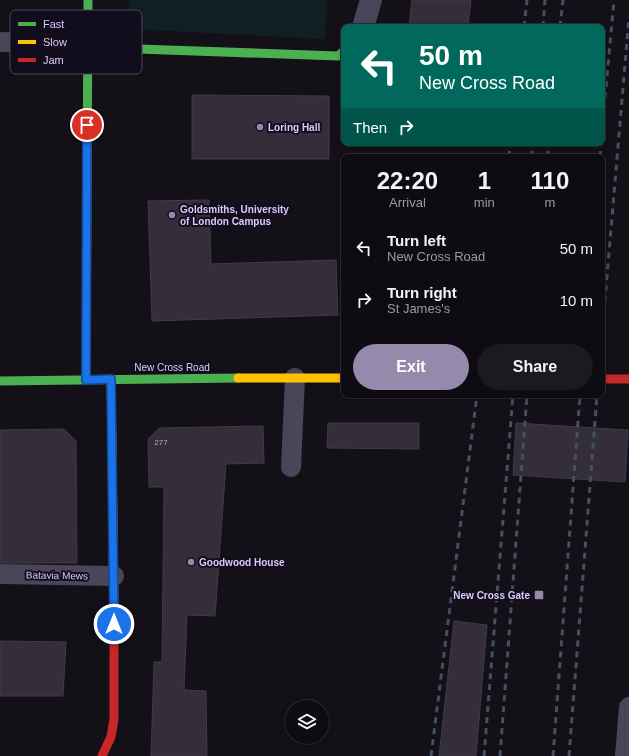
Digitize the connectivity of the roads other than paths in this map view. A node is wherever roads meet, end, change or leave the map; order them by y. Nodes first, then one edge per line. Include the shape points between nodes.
1 (371, 0) edge
2 (364, 24) edge
3 (0, 42) edge
4 (10, 42) edge
5 (142, 49) edge
6 (341, 54) edge
7 (88, 74) edge
8 (295, 378) junction
9 (341, 378) edge
10 (111, 379) junction
11 (605, 379) edge
12 (629, 379) edge
13 (86, 380) junction
14 (0, 381) edge
15 (291, 467) dead end
16 (0, 574) edge
17 (114, 576) junction
18 (628, 716) edge
19 (102, 756) edge
20 (625, 756) edge

1 - 2 street
3 - 4 lane
5 - 6 main road via 338,56
7 - 13 main road
8 - 9 main road, New Cross Road
8 - 10 main road, New Cross Road
8 - 15 lane
10 - 13 main road, New Cross Road
10 - 17 main road
11 - 12 main road
13 - 14 main road, New Cross Road
16 - 17 lane, Batavia Mews
17 - 19 main road via 114,718 111,737
18 - 20 lane

